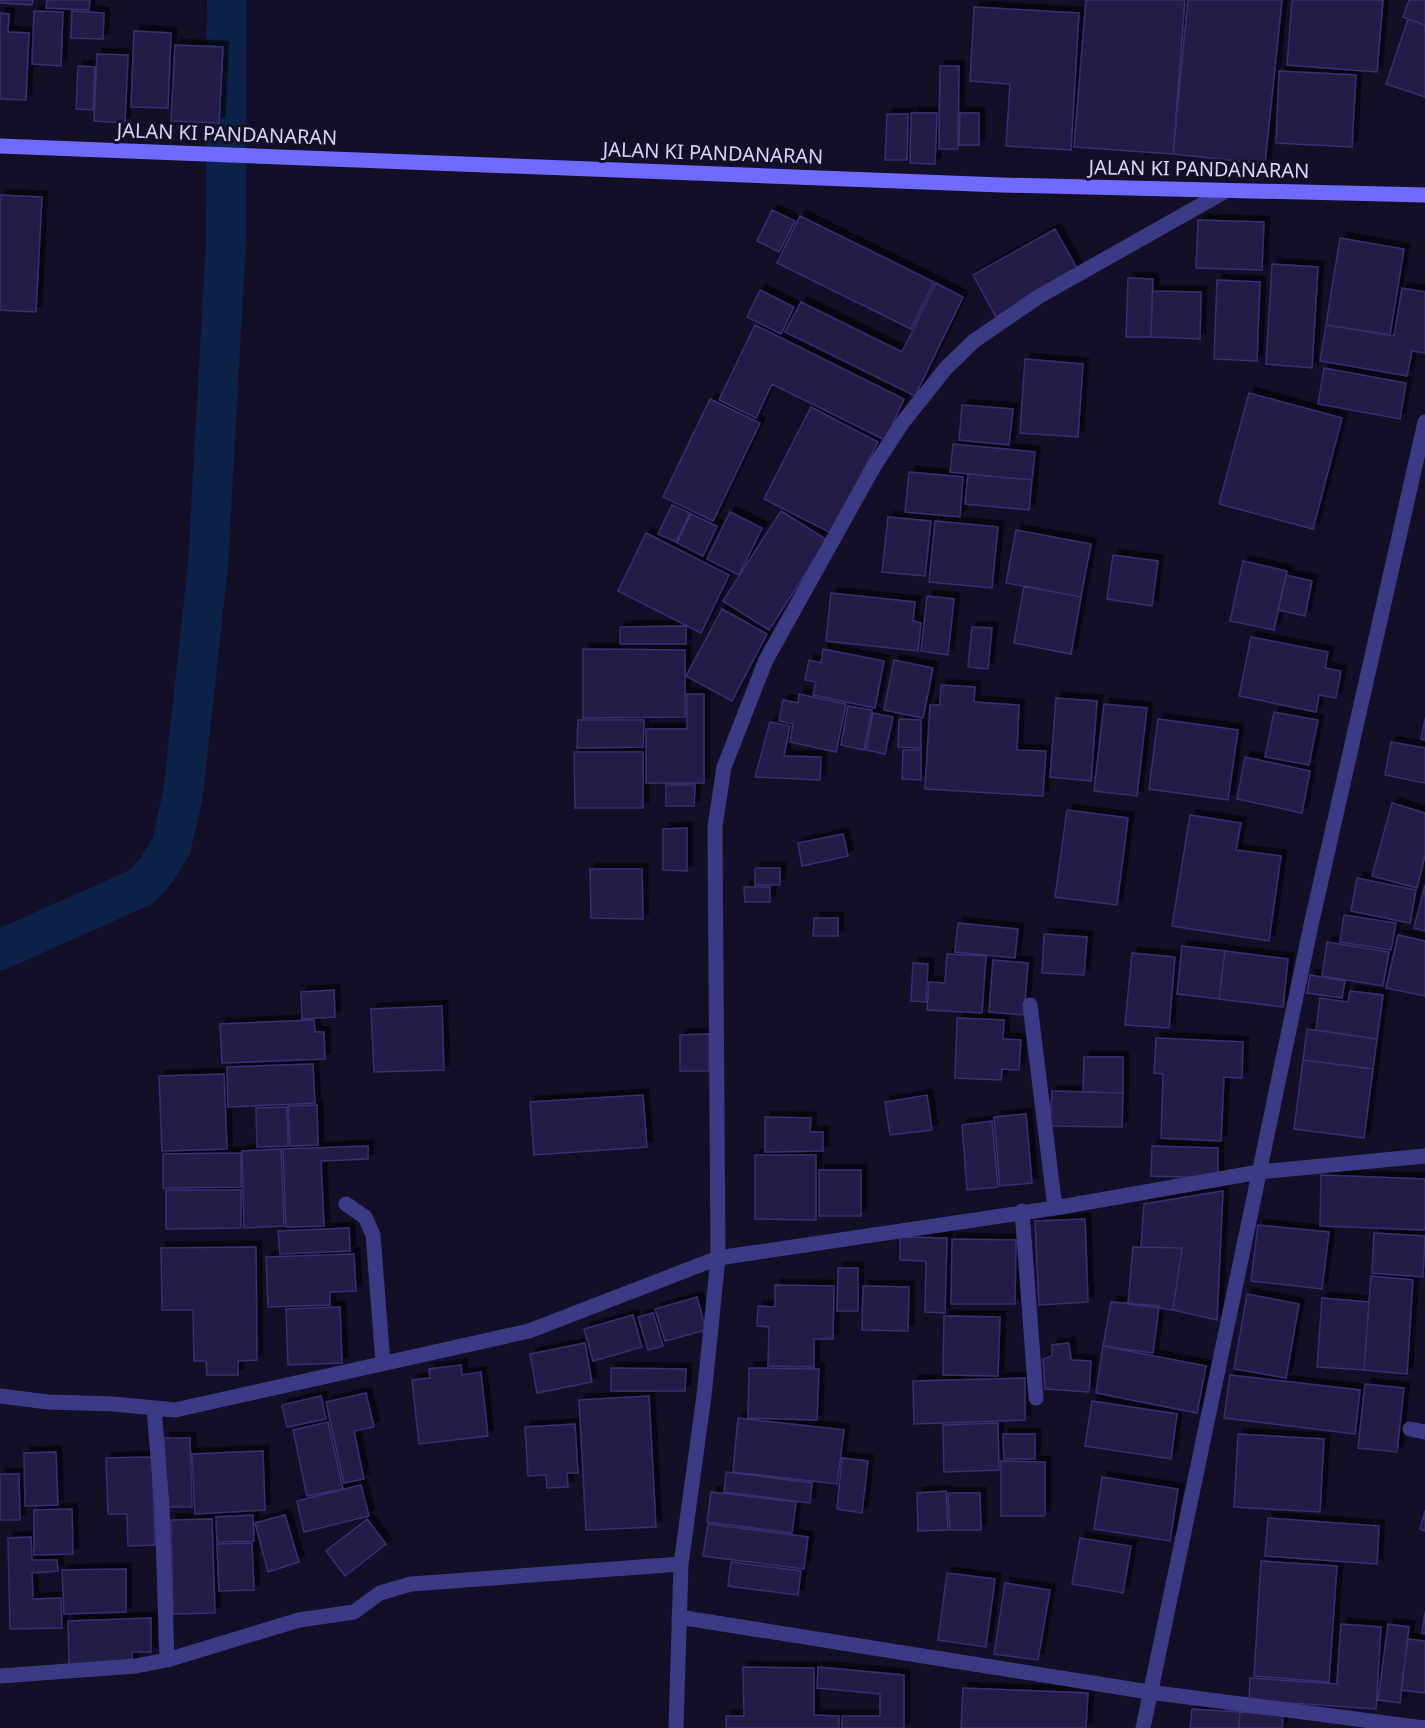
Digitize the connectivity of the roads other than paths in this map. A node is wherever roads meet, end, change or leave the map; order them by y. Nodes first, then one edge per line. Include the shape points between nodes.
1 (0, 146) edge
2 (1224, 192) junction
3 (1425, 195) edge
4 (1425, 422) edge
5 (1030, 1005) dead end
6 (1425, 1156) edge
7 (1258, 1172) junction
8 (346, 1204) dead end
9 (1055, 1208) junction
10 (1022, 1211) junction
11 (718, 1258) junction
12 (383, 1363) junction
13 (0, 1396) edge
14 (1036, 1398) dead end
15 (154, 1408) junction
16 (681, 1564) junction
17 (679, 1617) junction
18 (168, 1660) junction
19 (0, 1676) edge
20 (1149, 1692) junction
21 (676, 1728) edge
22 (1143, 1728) edge
23 (1425, 1728) edge

1 - 2 main road, JALAN KI PANDANARAN
2 - 3 main road, JALAN KI PANDANARAN
2 - 11 street via 1038,297 958,355 903,422 873,468 766,660 724,766 716,811
4 - 7 street
5 - 9 street
6 - 7 street
7 - 9 street
7 - 20 street
8 - 12 street via 365,1217 373,1235
9 - 10 street
10 - 11 street
10 - 14 street
11 - 12 street via 529,1331
11 - 16 street via 703,1408
12 - 15 street via 175,1410
13 - 15 street
15 - 18 street
16 - 17 street
16 - 18 street via 411,1584 380,1593 354,1612 299,1620
17 - 20 street
17 - 21 street
18 - 19 street
20 - 22 street
20 - 23 street

